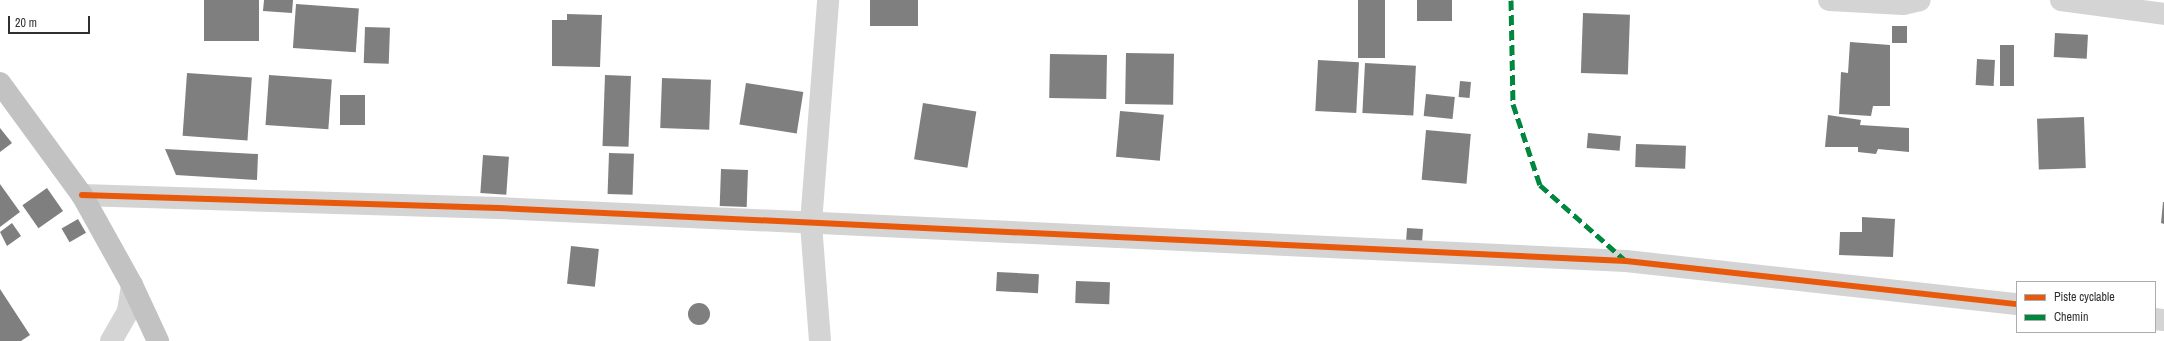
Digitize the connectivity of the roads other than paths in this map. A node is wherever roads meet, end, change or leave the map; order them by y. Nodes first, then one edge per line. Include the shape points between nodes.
1 (828, 0) edge
2 (1829, 0) edge
3 (1920, 0) edge
4 (2061, 0) edge
5 (2164, 14) edge
6 (0, 83) edge
7 (82, 195) junction
8 (811, 223) junction
9 (132, 285) junction
10 (2016, 304) edge
11 (111, 341) edge
12 (158, 341) edge
13 (820, 341) edge

1 - 8 street
2 - 3 street via 1903,4
4 - 5 street
6 - 7 highway
7 - 8 street via 499,208
7 - 9 highway
8 - 10 street via 1626,261
8 - 13 street
9 - 11 street via 128,311
9 - 12 highway

